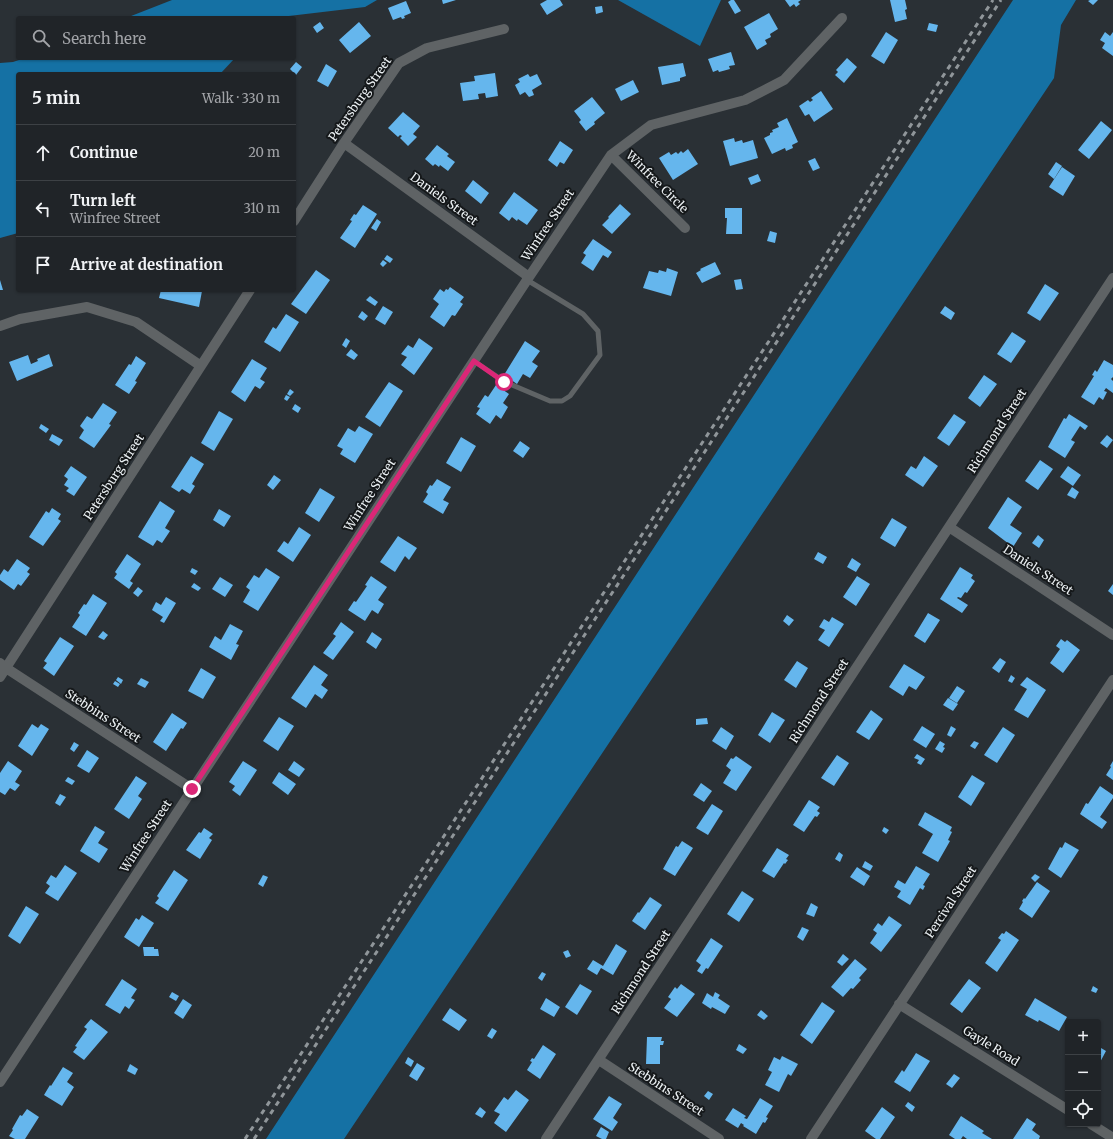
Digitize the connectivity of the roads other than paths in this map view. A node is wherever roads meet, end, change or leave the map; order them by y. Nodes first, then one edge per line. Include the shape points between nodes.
1 (842, 18) dead end
2 (504, 29) dead end
3 (344, 143) junction
4 (611, 155) junction
5 (296, 218) edge
6 (685, 228) dead end
7 (528, 278) junction
8 (1113, 278) edge
9 (249, 292) edge
10 (0, 326) edge
11 (474, 361) junction
12 (201, 366) junction
13 (949, 527) junction
14 (1113, 635) edge
15 (2, 670) edge
16 (1113, 680) edge
17 (192, 789) junction
18 (899, 1004) junction
19 (598, 1060) junction
20 (0, 1082) edge
21 (1065, 1108) edge
22 (1096, 1127) edge
23 (1113, 1138) edge
24 (546, 1139) edge
25 (719, 1139) edge
26 (811, 1139) edge

1 - 4 street, Winfree Street via 784,80 745,100 651,125
2 - 3 street, Petersburg Street via 427,48 399,63
3 - 5 street, Petersburg Street
3 - 7 street, Daniels Street
4 - 6 street, Winfree Circle
4 - 7 street, Winfree Street
7 - 11 street, Winfree Street
7 - 11 lane via 583,314 598,331 600,355 570,396 562,401 550,401 504,382
8 - 13 street, Richmond Street
9 - 12 street, Petersburg Street
10 - 12 street via 20,319 87,308 136,322
11 - 17 street, Winfree Street
12 - 15 street, Petersburg Street
13 - 14 street, Daniels Street
13 - 19 street, Richmond Street
15 - 17 street, Stebbins Street
16 - 18 street, Percival Street
17 - 20 street, Winfree Street
18 - 21 street, Gayle Road
18 - 26 street, Percival Street
19 - 24 street, Richmond Street
19 - 25 street, Stebbins Street
22 - 23 street

